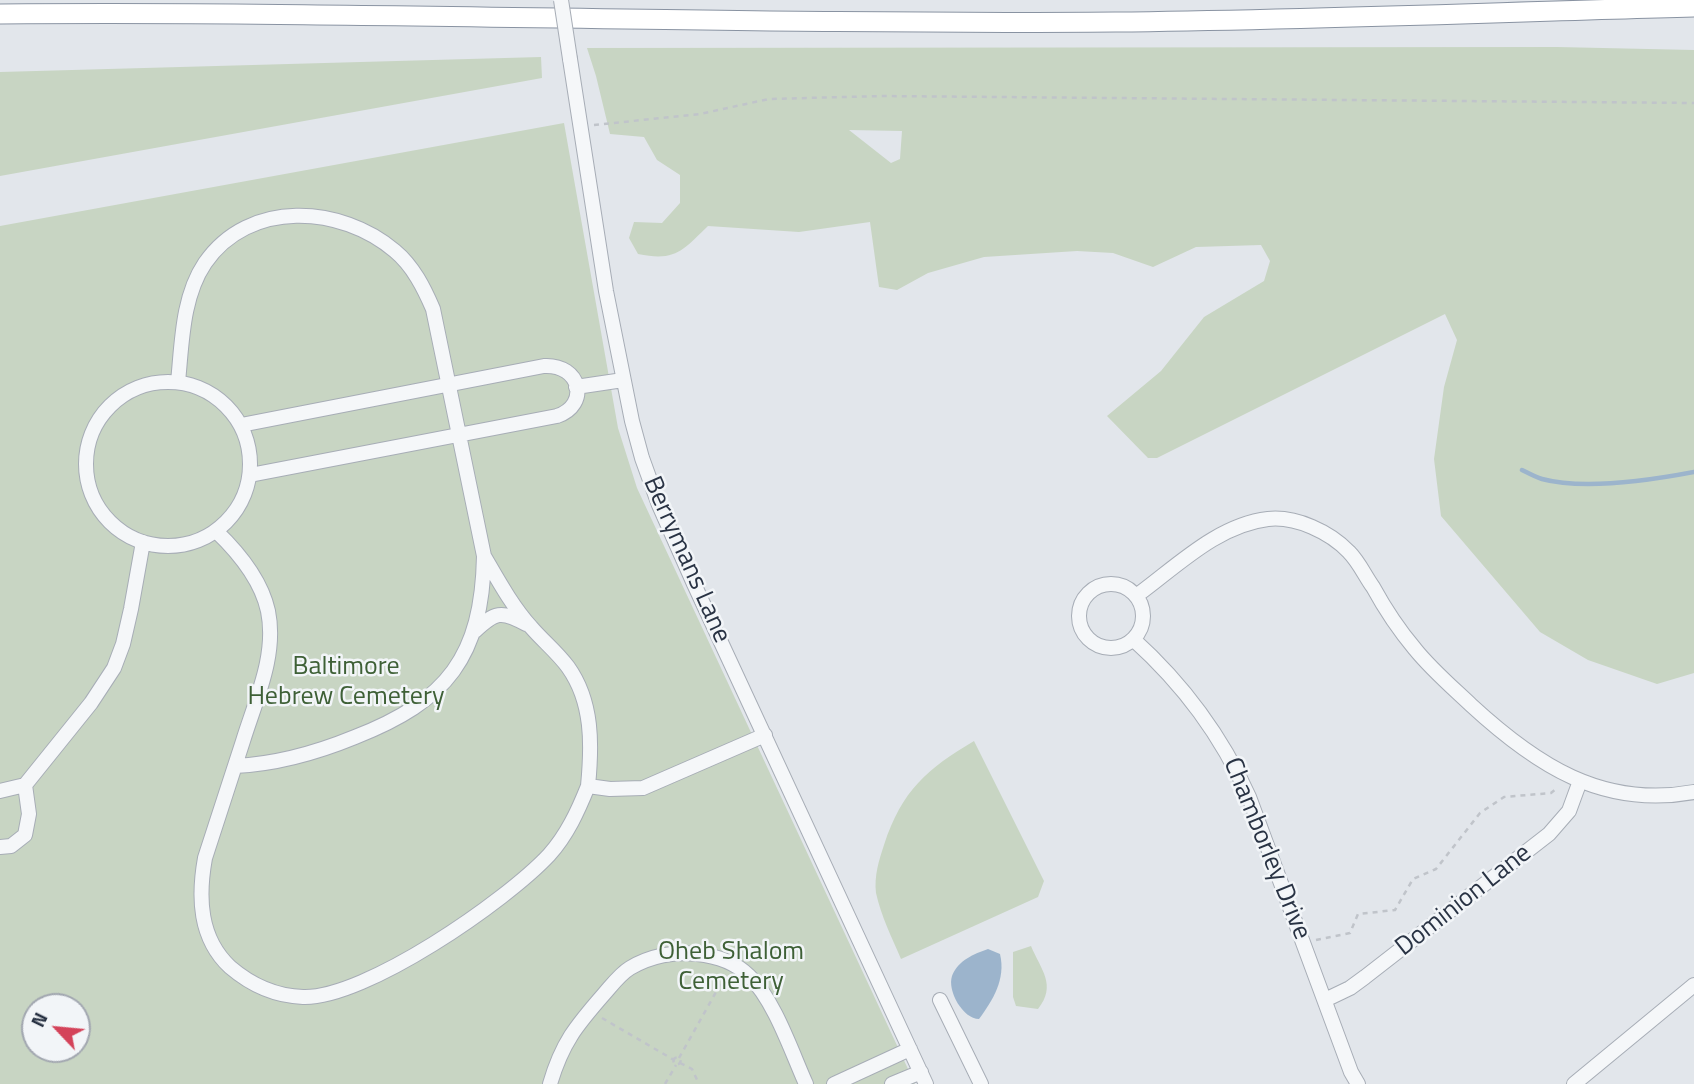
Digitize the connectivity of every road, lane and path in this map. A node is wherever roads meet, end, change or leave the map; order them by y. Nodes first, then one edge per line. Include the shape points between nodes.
1 (561, 0) edge
2 (1694, 6) edge
3 (0, 14) edge
4 (1694, 103) edge
5 (580, 130) junction
6 (622, 380) junction
7 (178, 382) junction
8 (450, 385) junction
9 (576, 387) junction
10 (241, 425) junction
11 (459, 436) junction
12 (250, 475) junction
13 (216, 531) junction
14 (143, 542) junction
15 (484, 556) junction
16 (1136, 596) junction
17 (530, 626) junction
18 (474, 632) junction
19 (1133, 639) junction
20 (765, 735) junction
21 (235, 766) junction
22 (1580, 781) junction
23 (25, 785) junction
24 (588, 786) junction
25 (1556, 789) dead end
26 (0, 791) edge
27 (1694, 792) edge
28 (0, 847) edge
29 (1316, 940) dead end
30 (732, 964) junction
31 (1694, 985) edge
32 (940, 1000) dead end
33 (1325, 1000) junction
34 (590, 1009) junction
35 (910, 1049) junction
36 (676, 1059) junction
37 (678, 1064) junction
38 (923, 1078) edge
39 (551, 1084) edge
40 (665, 1084) edge
41 (699, 1084) edge
42 (806, 1084) edge
43 (834, 1084) edge
44 (892, 1084) edge
45 (981, 1084) edge
46 (1358, 1084) edge
47 (1574, 1084) edge

1 - 5 street, Berrymans Lane, bridge
2 - 3 highway via 1112,22
4 - 5 path via 882,96 769,99 700,114
5 - 6 street, Berrymans Lane
6 - 9 street
6 - 20 street, Berrymans Lane via 659,505
7 - 8 street via 187,310 205,263 219,246 258,222 300,215 342,221 397,252 425,289 433,309
7 - 10 street via 220,400
7 - 14 street via 158,382 125,394 97,422 90,439 86,472 96,503 116,528
8 - 9 street via 552,366 568,371
8 - 10 street
8 - 11 street
9 - 11 street via 573,407 566,414
10 - 12 street
11 - 12 street
11 - 15 street
12 - 13 street via 238,507
13 - 14 street via 177,546
13 - 21 street via 250,570 268,608 269,654
14 - 23 street via 129,621 114,668
15 - 17 street
15 - 18 street via 484,588
16 - 19 street via 1143,620
16 - 19 street via 1118,584 1097,587 1083,599 1078,617 1084,635 1101,647 1121,646
16 - 22 street via 1235,528 1270,519 1305,524 1350,552 1415,650 1463,698 1523,750
17 - 18 street via 499,614
17 - 24 street via 564,662 581,692 591,735
18 - 21 street via 440,688 386,725 302,755
19 - 33 street, Chamborley Drive via 1186,692 1235,766
20 - 24 street via 643,788
20 - 35 street, Berrymans Lane
21 - 24 street via 203,870 200,901 204,922 223,960 242,977 262,989 305,997 347,988 388,969 427,949 491,904 549,855 578,811
22 - 27 street via 1631,794
22 - 33 street, Dominion Lane via 1569,811 1549,834 1365,977
23 - 26 street
23 - 28 street via 29,814 25,835 11,846
25 - 29 path via 1504,797 1480,813 1436,869 1413,878 1395,910 1358,914 1350,933
30 - 34 street via 682,952 647,960 620,976
30 - 36 path
30 - 42 street via 761,989
31 - 47 street
32 - 45 street
33 - 46 street, Chamborley Drive
34 - 36 path
34 - 39 street via 563,1047
35 - 38 street, Berrymans Lane
35 - 43 street
36 - 37 path
37 - 40 path
37 - 41 path via 692,1069
38 - 44 street

